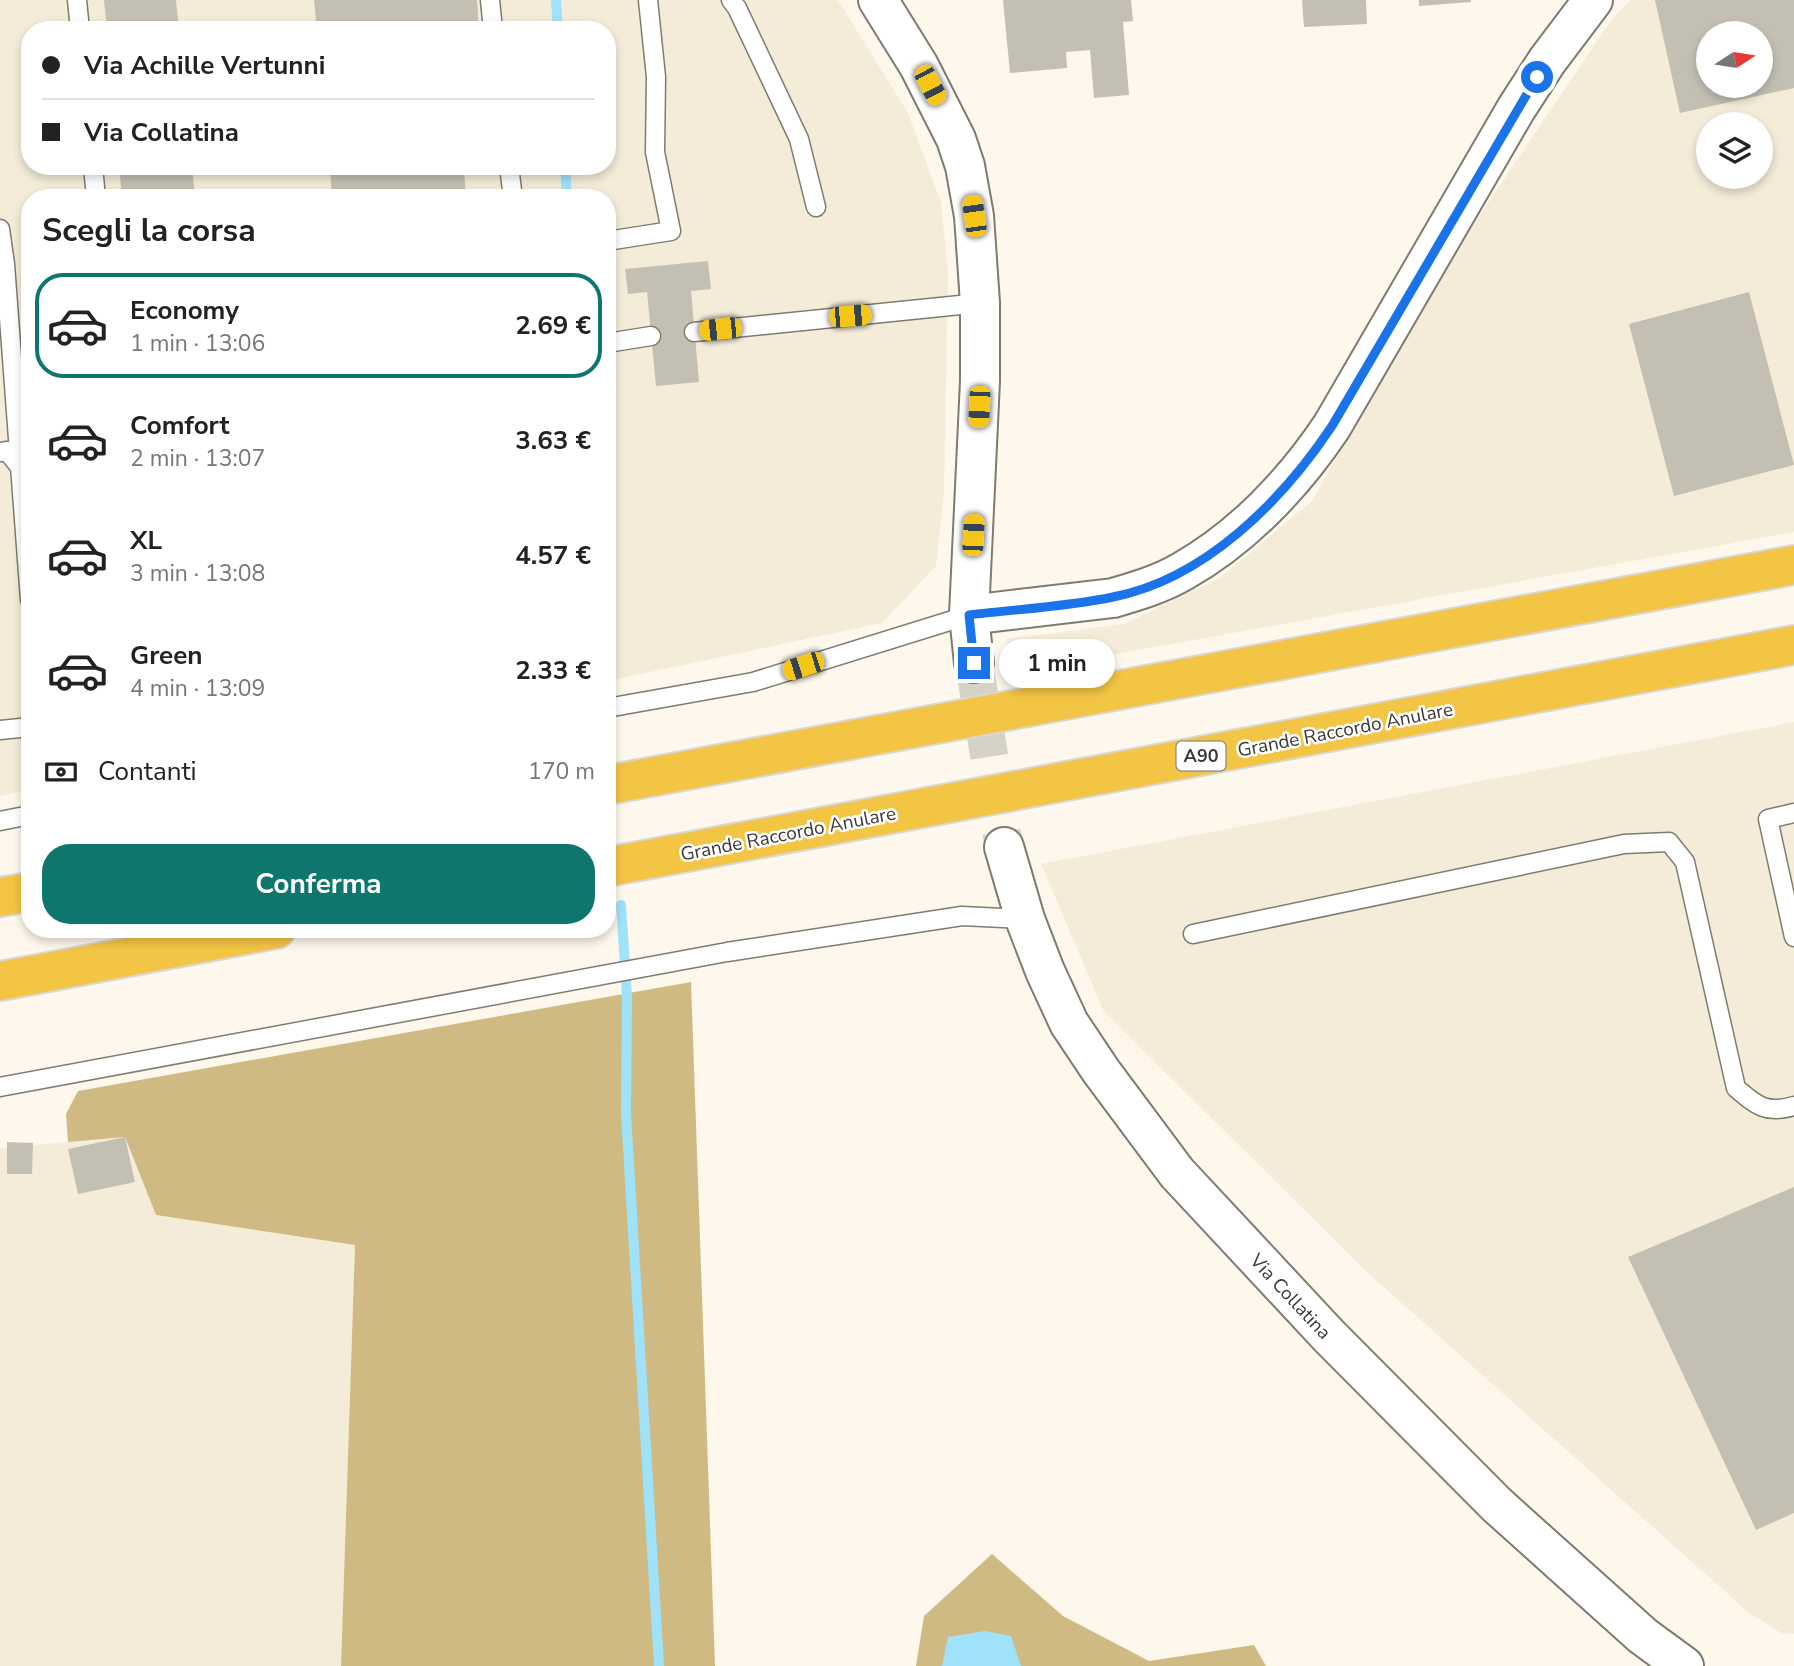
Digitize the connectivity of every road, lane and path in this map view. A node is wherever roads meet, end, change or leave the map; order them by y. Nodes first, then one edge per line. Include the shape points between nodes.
1 (77, 0) edge
2 (490, 0) edge
3 (648, 0) edge
4 (731, 0) edge
5 (878, 0) edge
6 (1593, 0) edge
7 (79, 21) edge
8 (492, 21) edge
9 (816, 207) dead end
10 (0, 229) edge
11 (616, 240) edge
12 (979, 303) junction
13 (694, 332) dead end
14 (651, 336) dead end
15 (616, 342) edge
16 (0, 452) edge
17 (19, 466) junction
18 (21, 490) edge
19 (1794, 565) edge
20 (969, 615) junction
21 (1794, 645) edge
22 (974, 663) tunnel mouth
23 (616, 707) edge
24 (21, 728) edge
25 (0, 730) edge
26 (616, 783) edge
27 (1794, 813) edge
28 (21, 817) edge
29 (0, 821) edge
30 (1004, 847) tunnel mouth
31 (616, 865) edge
32 (1025, 919) junction
33 (1193, 934) dead end
34 (1794, 937) edge
35 (228, 938) edge
36 (0, 981) edge
37 (0, 1087) edge
38 (1794, 1106) edge
39 (1684, 1666) edge

1 - 7 lane
2 - 8 lane
3 - 11 lane via 656,77 655,152 671,231
4 - 9 lane via 799,139
5 - 12 street via 919,66 965,166 974,216
6 - 20 street via 1516,110 1332,426 1291,481 1245,526 1183,571 1136,591 1113,598
10 - 17 lane
12 - 13 lane
12 - 20 street
14 - 15 lane
16 - 17 lane via 7,451
17 - 18 lane
19 - 26 highway
20 - 22 street
20 - 23 lane via 753,682
21 - 31 highway, Grande Raccordo Anulare / A90
24 - 25 lane
27 - 34 lane via 1768,819
28 - 29 lane
30 - 32 street, Via Collatina
32 - 37 lane via 962,916 727,952
32 - 39 street, Via Collatina via 1069,1024 1177,1173 1329,1336 1497,1505 1643,1636
33 - 38 lane via 1624,844 1669,842 1685,862 1736,1088 1756,1104 1777,1110
35 - 36 highway

